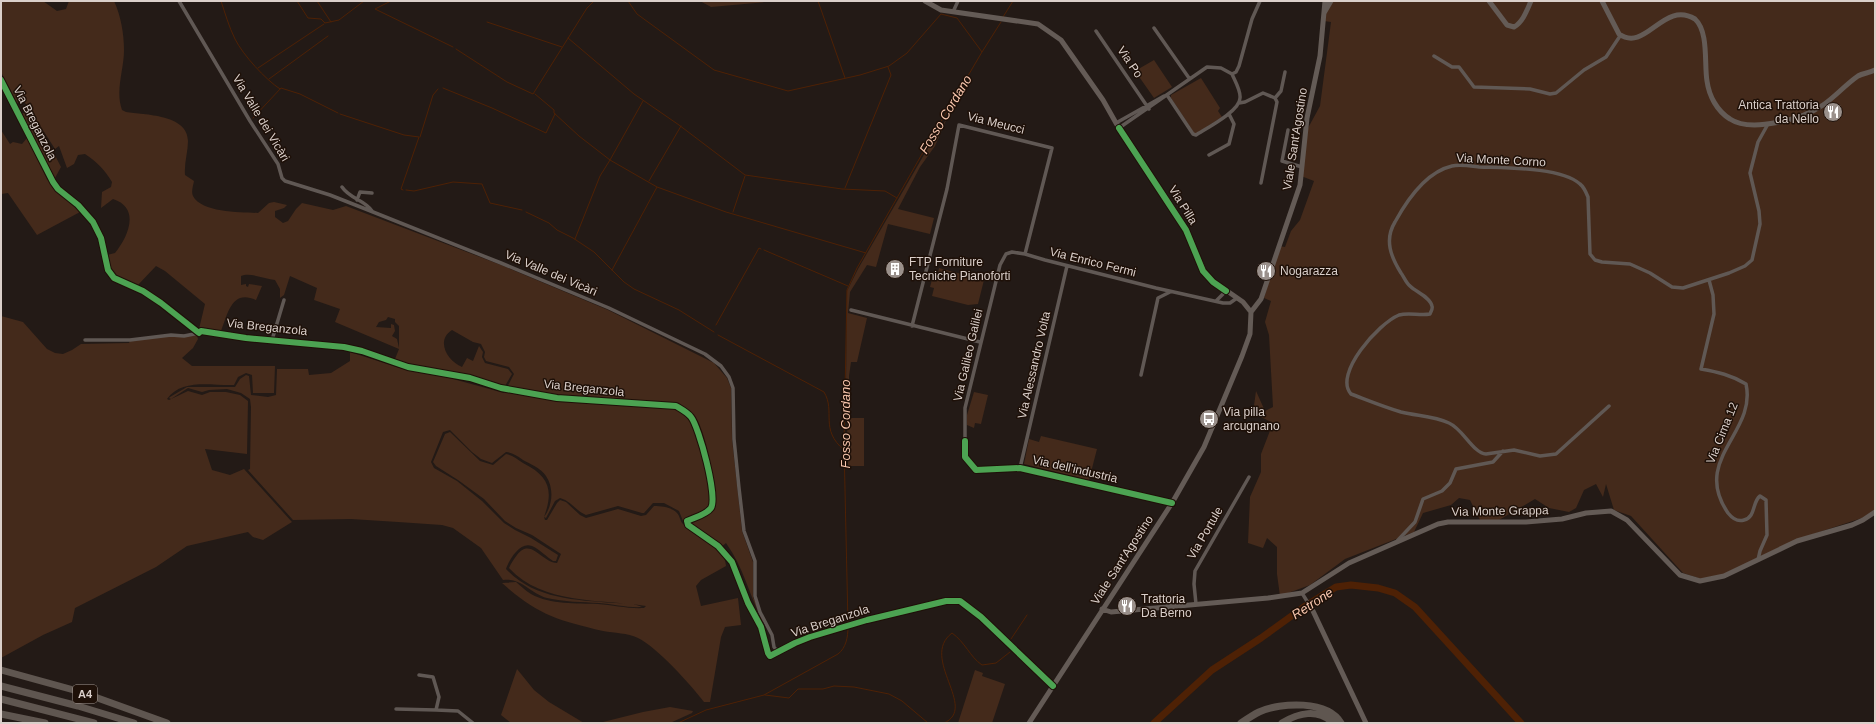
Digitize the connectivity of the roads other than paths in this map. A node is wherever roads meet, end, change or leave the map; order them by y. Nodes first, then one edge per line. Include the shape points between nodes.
1 (179, 1) edge
2 (925, 1) edge
3 (958, 1) edge
4 (1260, 1) edge
5 (1325, 1) edge
6 (1331, 1) edge
7 (1489, 1) edge
8 (1531, 1) edge
9 (1602, 1) edge
10 (953, 12) junction
11 (1323, 15) junction
12 (1154, 28) dead end
13 (1096, 31) dead end
14 (1620, 36) junction
15 (1434, 56) dead end
16 (1875, 70) edge
17 (1285, 72) dead end
18 (1232, 74) junction
19 (1189, 78) junction
20 (1, 80) edge
21 (1166, 95) junction
22 (1275, 98) junction
23 (1239, 103) junction
24 (1148, 107) junction
25 (1229, 114) junction
26 (1123, 118) junction
27 (1126, 123) junction
28 (1768, 124) junction
29 (1117, 126) junction
30 (1288, 130) dead end
31 (1209, 155) dead end
32 (1302, 167) junction
33 (1261, 183) dead end
34 (342, 188) dead end
35 (372, 193) dead end
36 (357, 200) junction
37 (373, 212) junction
38 (1012, 252) joint
39 (1025, 254) junction
40 (1068, 266) junction
41 (1709, 280) junction
42 (1226, 291) junction
43 (1170, 292) junction
44 (1232, 294) junction
45 (1238, 298) junction
46 (284, 300) dead end
47 (1216, 301) junction
48 (1228, 304) junction
49 (1249, 309) junction
50 (851, 310) dead end
51 (912, 326) junction
52 (199, 333) junction
53 (85, 340) dead end
54 (272, 340) junction
55 (980, 342) junction
56 (1141, 375) dead end
57 (1609, 406) dead end
58 (1503, 451) junction
59 (972, 467) joint
60 (1020, 468) junction
61 (1249, 477) dead end
62 (1172, 503) junction
63 (1875, 512) edge
64 (1393, 545) junction
65 (1758, 560) junction
66 (1304, 595) junction
67 (1196, 604) junction
68 (1102, 609) junction
69 (1313, 611) joint
70 (778, 652) junction
71 (1, 670) edge
72 (419, 675) dead end
73 (1, 686) edge
74 (1053, 686) junction
75 (1, 699) edge
76 (396, 709) dead end
77 (436, 710) junction
78 (1, 714) edge
79 (45, 723) edge
80 (94, 723) edge
81 (134, 723) edge
82 (167, 723) edge
83 (472, 723) edge
84 (1029, 723) edge
85 (1241, 723) edge
86 (1282, 723) edge
87 (1333, 723) edge
88 (1341, 723) edge
89 (1366, 723) edge

1 - 37 street, Via Valle dei Vicàri via 278,164 282,178
2 - 10 street, Via Pilla via 934,8
3 - 10 street
4 - 18 street via 1252,19 1239,66
5 - 11 street, Viale Sant'Agostino
6 - 11 street
7 - 8 street via 1507,25 1514,27 1519,25
9 - 14 street
10 - 29 street, Via Pilla via 1038,24 1061,40 1103,100
11 - 32 street, Viale Sant'Agostino via 1320,56 1307,118
12 - 19 street
13 - 24 street, Via Po
14 - 15 street via 1606,57 1584,70 1556,93 1550,94 1530,89 1474,87 1459,67 1452,67
14 - 28 street via 1639,36 1668,12 1686,13 1696,20 1702,30 1707,81 1713,100 1720,111 1731,120 1753,125
16 - 28 street via 1860,75 1822,106 1799,116
17 - 22 street via 1280,91
18 - 19 street via 1214,66 1207,67
18 - 23 street via 1241,96
19 - 21 street
20 - 52 street, Via Breganzola via 53,182 93,222 102,238 111,274 119,281 143,291 161,303
21 - 24 street
21 - 25 street via 1196,135
22 - 23 street via 1263,93
22 - 33 street via 1276,106
23 - 25 street
24 - 26 street
24 - 27 street
25 - 31 street via 1234,124 1229,144
26 - 27 street
26 - 29 street
27 - 29 street
28 - 41 street, Via Monte Corno via 1758,142 1750,173 1760,224 1752,260 1745,266
29 - 42 street, Via Pilla via 1186,230 1204,271 1213,282
30 - 32 street via 1282,161
32 - 49 street, Viale Sant'Agostino via 1300,185 1261,299
34 - 36 street via 346,194
35 - 36 street via 360,192
36 - 37 street
37 - 70 street, Via Valle dei Vicàri via 609,308 705,354 721,366 729,376 733,388 739,488 744,530 755,561 755,596
38 - 39 street, Via Enrico Fermi
38 - 55 street, Via Galileo Galilei via 1006,254 1000,265
39 - 40 street, Via Enrico Fermi
39 - 51 street, Via Meucci via 1052,148 959,125 947,189
40 - 43 street, Via Enrico Fermi
40 - 60 street, Via Alessandro Volta
41 - 58 street, Via Monte Corno via 1683,288 1672,287 1630,264 1595,260 1590,254 1588,197 1580,183 1565,176 1530,169 1452,166 1430,176 1412,196 1394,223 1389,236 1392,257 1408,285 1430,301 1432,310 1430,314 1401,315 1380,328 1354,360 1346,379 1346,387 1351,394 1394,409 1451,424 1482,454
41 - 65 street, Via Cima 12 via 1714,314 1701,369 1723,372 1746,384 1748,393 1744,415 1721,459 1716,475 1721,501 1731,518 1744,521 1753,512 1757,498 1760,496 1766,500 1767,535
42 - 44 street, Via Pilla
42 - 47 street
43 - 47 street, Via Enrico Fermi
43 - 56 street via 1158,298
44 - 45 street, Via Pilla
44 - 48 street
45 - 48 street
45 - 49 street, Via Pilla
46 - 54 street
47 - 48 street, Via Enrico Fermi
49 - 62 street, Viale Sant'Agostino via 1250,334 1227,395 1204,447
50 - 51 street
51 - 55 street
52 - 53 street via 130,340
52 - 54 street, Via Breganzola
54 - 70 street, Via Breganzola via 344,347 408,367 557,398 670,405 683,410 692,417 695,425 714,493 711,508 687,521 688,525 718,546 732,562 748,603 761,627 768,653 770,656
55 - 59 street, Via Galileo Galilei via 964,424 965,457
57 - 58 street, Via Monte Corno via 1556,454 1540,456 1514,450
58 - 64 street via 1493,462 1456,469 1450,483 1442,491 1424,499 1414,524
59 - 60 street, Via dell'industria via 976,470
60 - 62 street, Via dell'industria
61 - 67 street, Via Portule via 1195,571
62 - 68 street, Viale Sant'Agostino
63 - 65 street, Via Monte Grappa via 1863,520 1797,541
64 - 65 street, Via Monte Grappa via 1438,524 1448,522 1526,522 1611,511 1627,520 1680,575 1700,581 1724,576
64 - 66 street, Via Monte Grappa via 1349,563
66 - 67 street, Via Monte Grappa
66 - 69 street
67 - 68 street, Via Monte Grappa via 1111,612
68 - 74 street, Viale Sant'Agostino
69 - 89 street
70 - 74 street, Via Breganzola via 801,640 852,624 946,601 960,601
71 - 82 highway, A4 via 81,692
72 - 77 street via 433,677 439,697
73 - 81 highway, A4
74 - 84 street, Viale Sant'Agostino
75 - 80 highway
76 - 77 street
77 - 83 street via 458,712
78 - 79 highway
85 - 88 highway via 1260,711 1275,707 1317,706 1329,711
86 - 87 highway via 1299,715 1314,713

